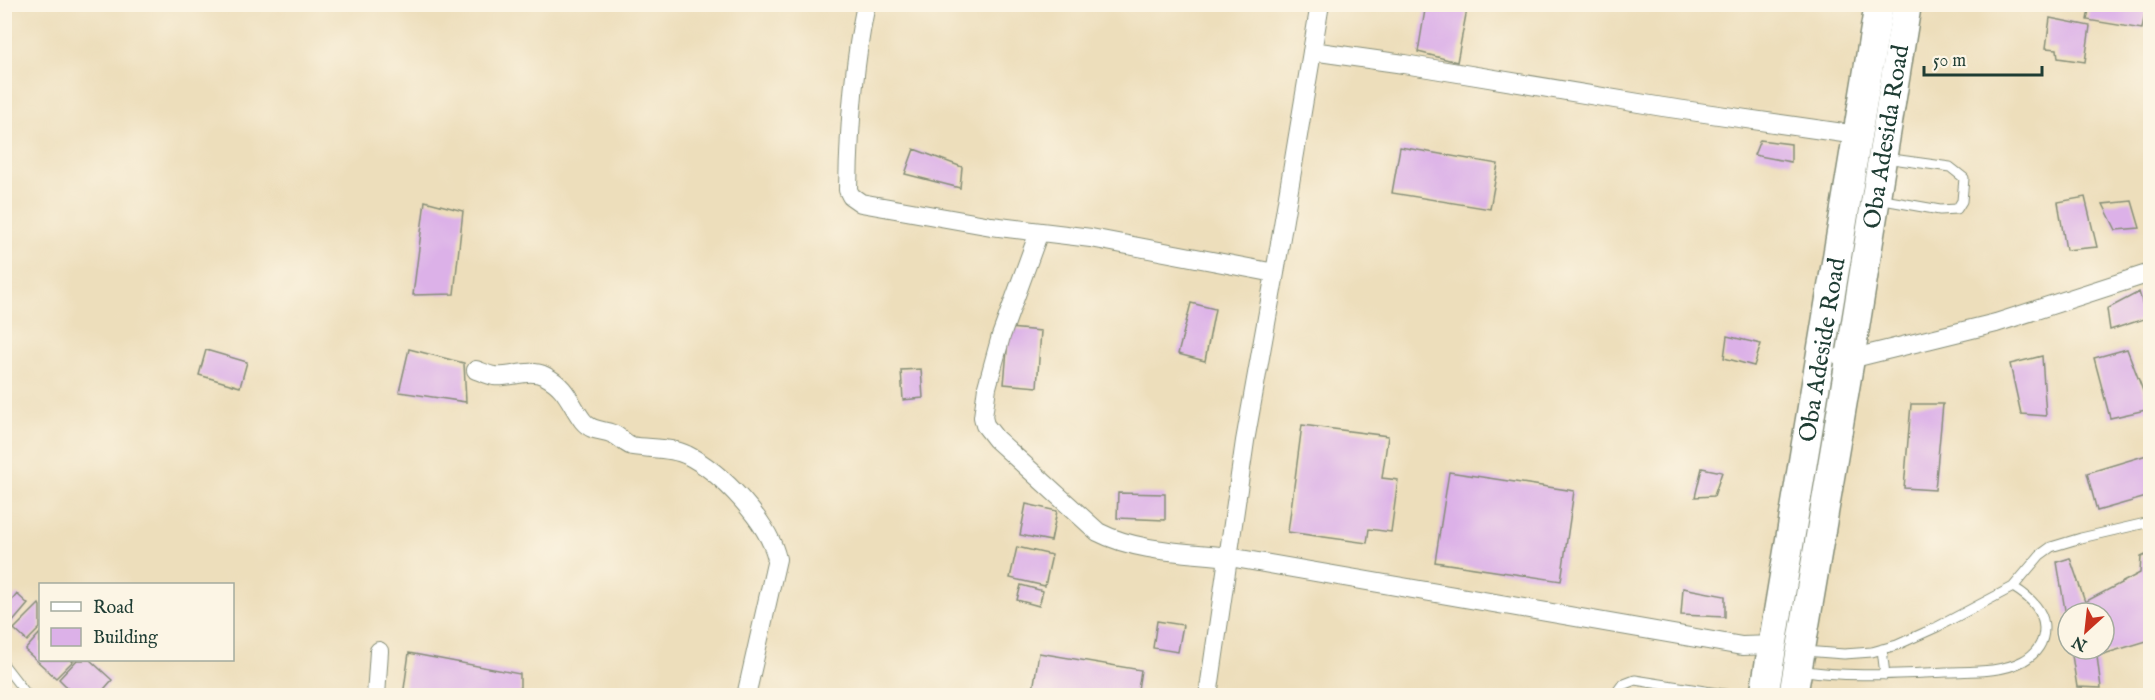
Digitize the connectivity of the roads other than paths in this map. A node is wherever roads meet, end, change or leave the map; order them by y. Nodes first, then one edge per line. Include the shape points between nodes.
1 (866, 4) edge
2 (1320, 4) edge
3 (1879, 4) edge
4 (1907, 4) edge
5 (1312, 51) junction
6 (1857, 135) junction
7 (1882, 158) junction
8 (1876, 198) junction
9 (1039, 232) junction
10 (1275, 273) junction
11 (2151, 273) edge
12 (1822, 352) junction
13 (1850, 359) junction
14 (476, 370) dead end
15 (2151, 522) edge
16 (1230, 557) junction
17 (2013, 587) junction
18 (1882, 649) junction
19 (379, 651) dead end
20 (1786, 662) edge
21 (4, 665) edge
22 (1886, 675) junction
23 (28, 696) edge
24 (376, 696) edge
25 (746, 696) edge
26 (1208, 696) edge
27 (1614, 696) edge
28 (1736, 696) edge
29 (1764, 696) edge

1 - 9 street via 849,125 851,196 861,203
2 - 5 street
3 - 6 main road, Oba Adeside Road
4 - 7 main road, Oba Adesida Road
5 - 6 street
5 - 10 street
6 - 12 main road, Oba Adeside Road
7 - 8 main road, Oba Adesida Road
7 - 8 lane via 1950,166 1964,178 1962,201 1957,209 1940,210
8 - 13 main road, Oba Adesida Road
9 - 10 street
9 - 16 street via 1001,336 987,387 985,425 1098,532 1146,547
10 - 16 street via 1245,441
11 - 13 street via 1996,323
12 - 13 street
12 - 20 main road, Oba Adeside Road
13 - 20 main road, Oba Adesida Road
14 - 25 street via 494,376 537,373 547,377 568,396 591,428 614,434 632,446 686,454 747,507 764,528 777,559
15 - 17 lane via 2051,547
16 - 20 street via 1742,646
16 - 26 street
17 - 18 lane via 1937,627
17 - 22 lane via 2027,596 2044,618 2044,637 2037,651 2023,661 2003,669
18 - 20 lane
18 - 22 lane
19 - 24 street
20 - 22 lane via 1855,676
20 - 29 main road, Oba Adeside Road
21 - 23 lane
27 - 28 lane via 1622,685 1635,680

